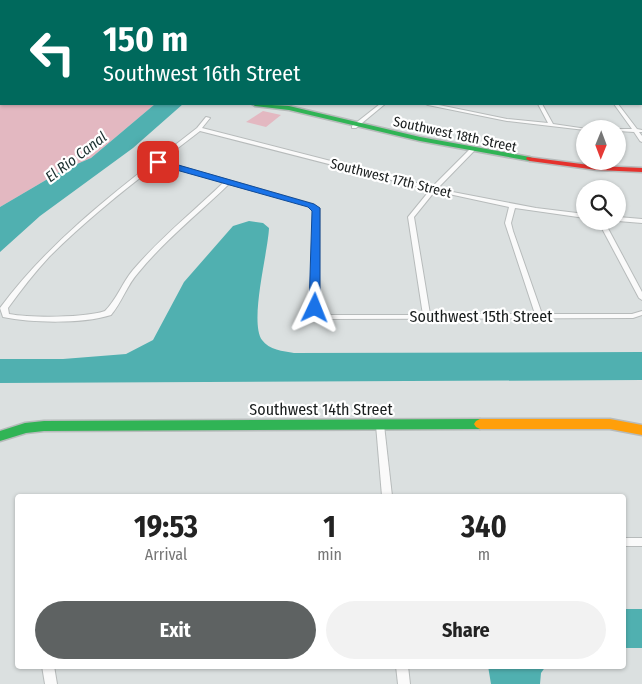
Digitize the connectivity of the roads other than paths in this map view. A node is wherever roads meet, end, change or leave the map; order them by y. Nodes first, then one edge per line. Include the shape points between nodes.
1 (260, 105) edge
2 (382, 105) edge
3 (433, 105) edge
4 (541, 105) edge
5 (617, 105) edge
6 (208, 118) dead end
7 (356, 126) junction
8 (552, 126) junction
9 (576, 128) edge
10 (199, 129) junction
11 (626, 130) edge
12 (635, 130) junction
13 (642, 130) edge
14 (642, 140) edge
15 (470, 152) junction
16 (158, 162) junction
17 (642, 170) edge
18 (642, 174) edge
19 (228, 182) junction
20 (434, 189) junction
21 (512, 206) junction
22 (576, 215) edge
23 (626, 220) edge
24 (642, 221) edge
25 (606, 230) edge
26 (642, 298) edge
27 (642, 313) edge
28 (427, 316) junction
29 (539, 316) junction
30 (380, 425) junction
31 (642, 430) edge
32 (0, 436) edge
33 (387, 494) edge
34 (626, 542) edge
35 (642, 542) edge
36 (48, 669) edge
37 (402, 669) edge
38 (51, 684) edge
39 (404, 684) edge

1 - 7 main road, Southwest 18th Street
2 - 7 street
3 - 8 street
4 - 8 street
5 - 12 street
6 - 10 street
7 - 15 main road, Southwest 18th Street
8 - 9 street
10 - 16 street
10 - 20 street, Southwest 17th Street
11 - 12 street
12 - 13 street
12 - 14 street
15 - 17 main road, Southwest 18th Street via 562,165
15 - 18 main road, Southwest 18th Street via 562,169
15 - 20 street
16 - 19 street
16 - 19 street via 46,255 8,302 4,308 6,314 19,318 92,318 106,314 135,272
19 - 28 street, Southwest 15th Street via 317,210 315,308 319,313 330,317
20 - 21 street, Southwest 17th Street
20 - 28 street via 411,217
21 - 22 street, Southwest 17th Street
21 - 29 street via 508,222 510,231
23 - 24 street
25 - 26 street
27 - 29 street, Southwest 15th Street via 633,316
28 - 29 street, Southwest 15th Street
30 - 31 main road, Southwest 14th Street via 610,424
30 - 32 main road, Southwest 14th Street via 44,426
30 - 33 street
34 - 35 street
36 - 38 street
37 - 39 street

